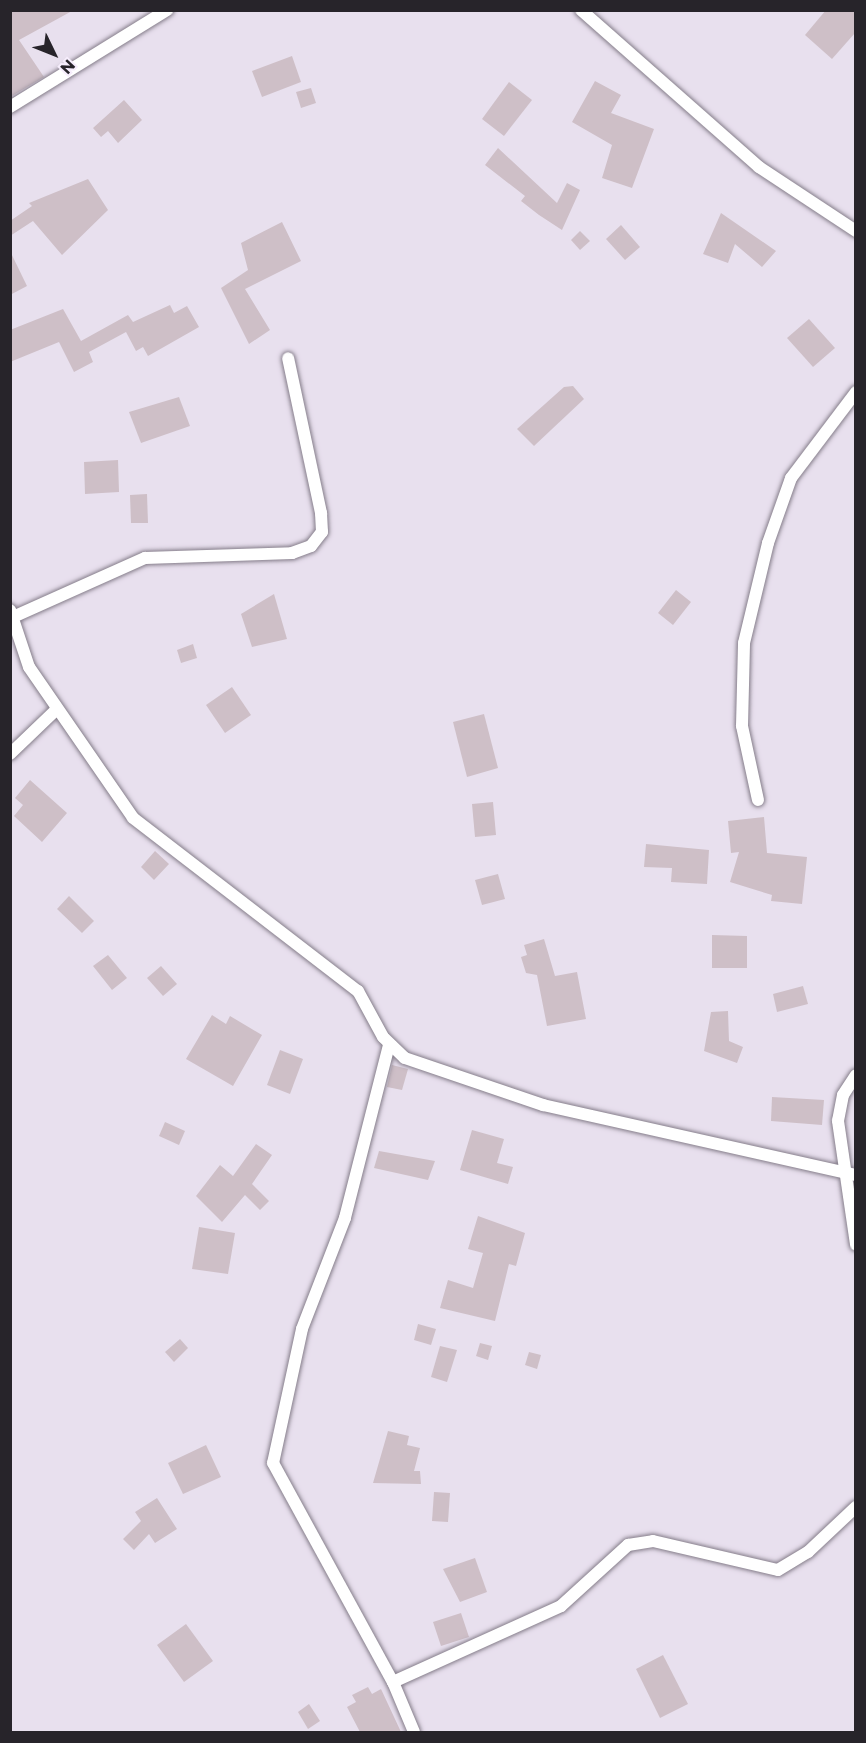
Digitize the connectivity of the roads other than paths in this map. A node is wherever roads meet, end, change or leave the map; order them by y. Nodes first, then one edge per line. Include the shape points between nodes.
1 (167, 10) edge
2 (581, 10) edge
3 (10, 107) edge
4 (855, 231) edge
5 (288, 358) dead end
6 (855, 392) edge
7 (12, 613) edge
8 (57, 709) junction
9 (10, 754) edge
10 (758, 800) dead end
11 (389, 1045) junction
12 (855, 1075) edge
13 (850, 1174) edge
14 (855, 1245) edge
15 (855, 1507) edge
16 (393, 1683) junction
17 (414, 1732) edge

1 - 3 street
2 - 4 street via 742,153
5 - 7 street via 321,513 322,532 311,546 292,553 145,558
6 - 10 street via 791,478 765,554 744,643 742,726
7 - 8 street via 29,668
8 - 9 street
8 - 11 street via 134,818 358,991
11 - 13 street via 405,1058 543,1105
11 - 16 street via 345,1218 302,1329 273,1463
12 - 13 street via 838,1121
13 - 14 street
15 - 16 street via 808,1552 778,1570 653,1541 628,1545 561,1606
16 - 17 street

